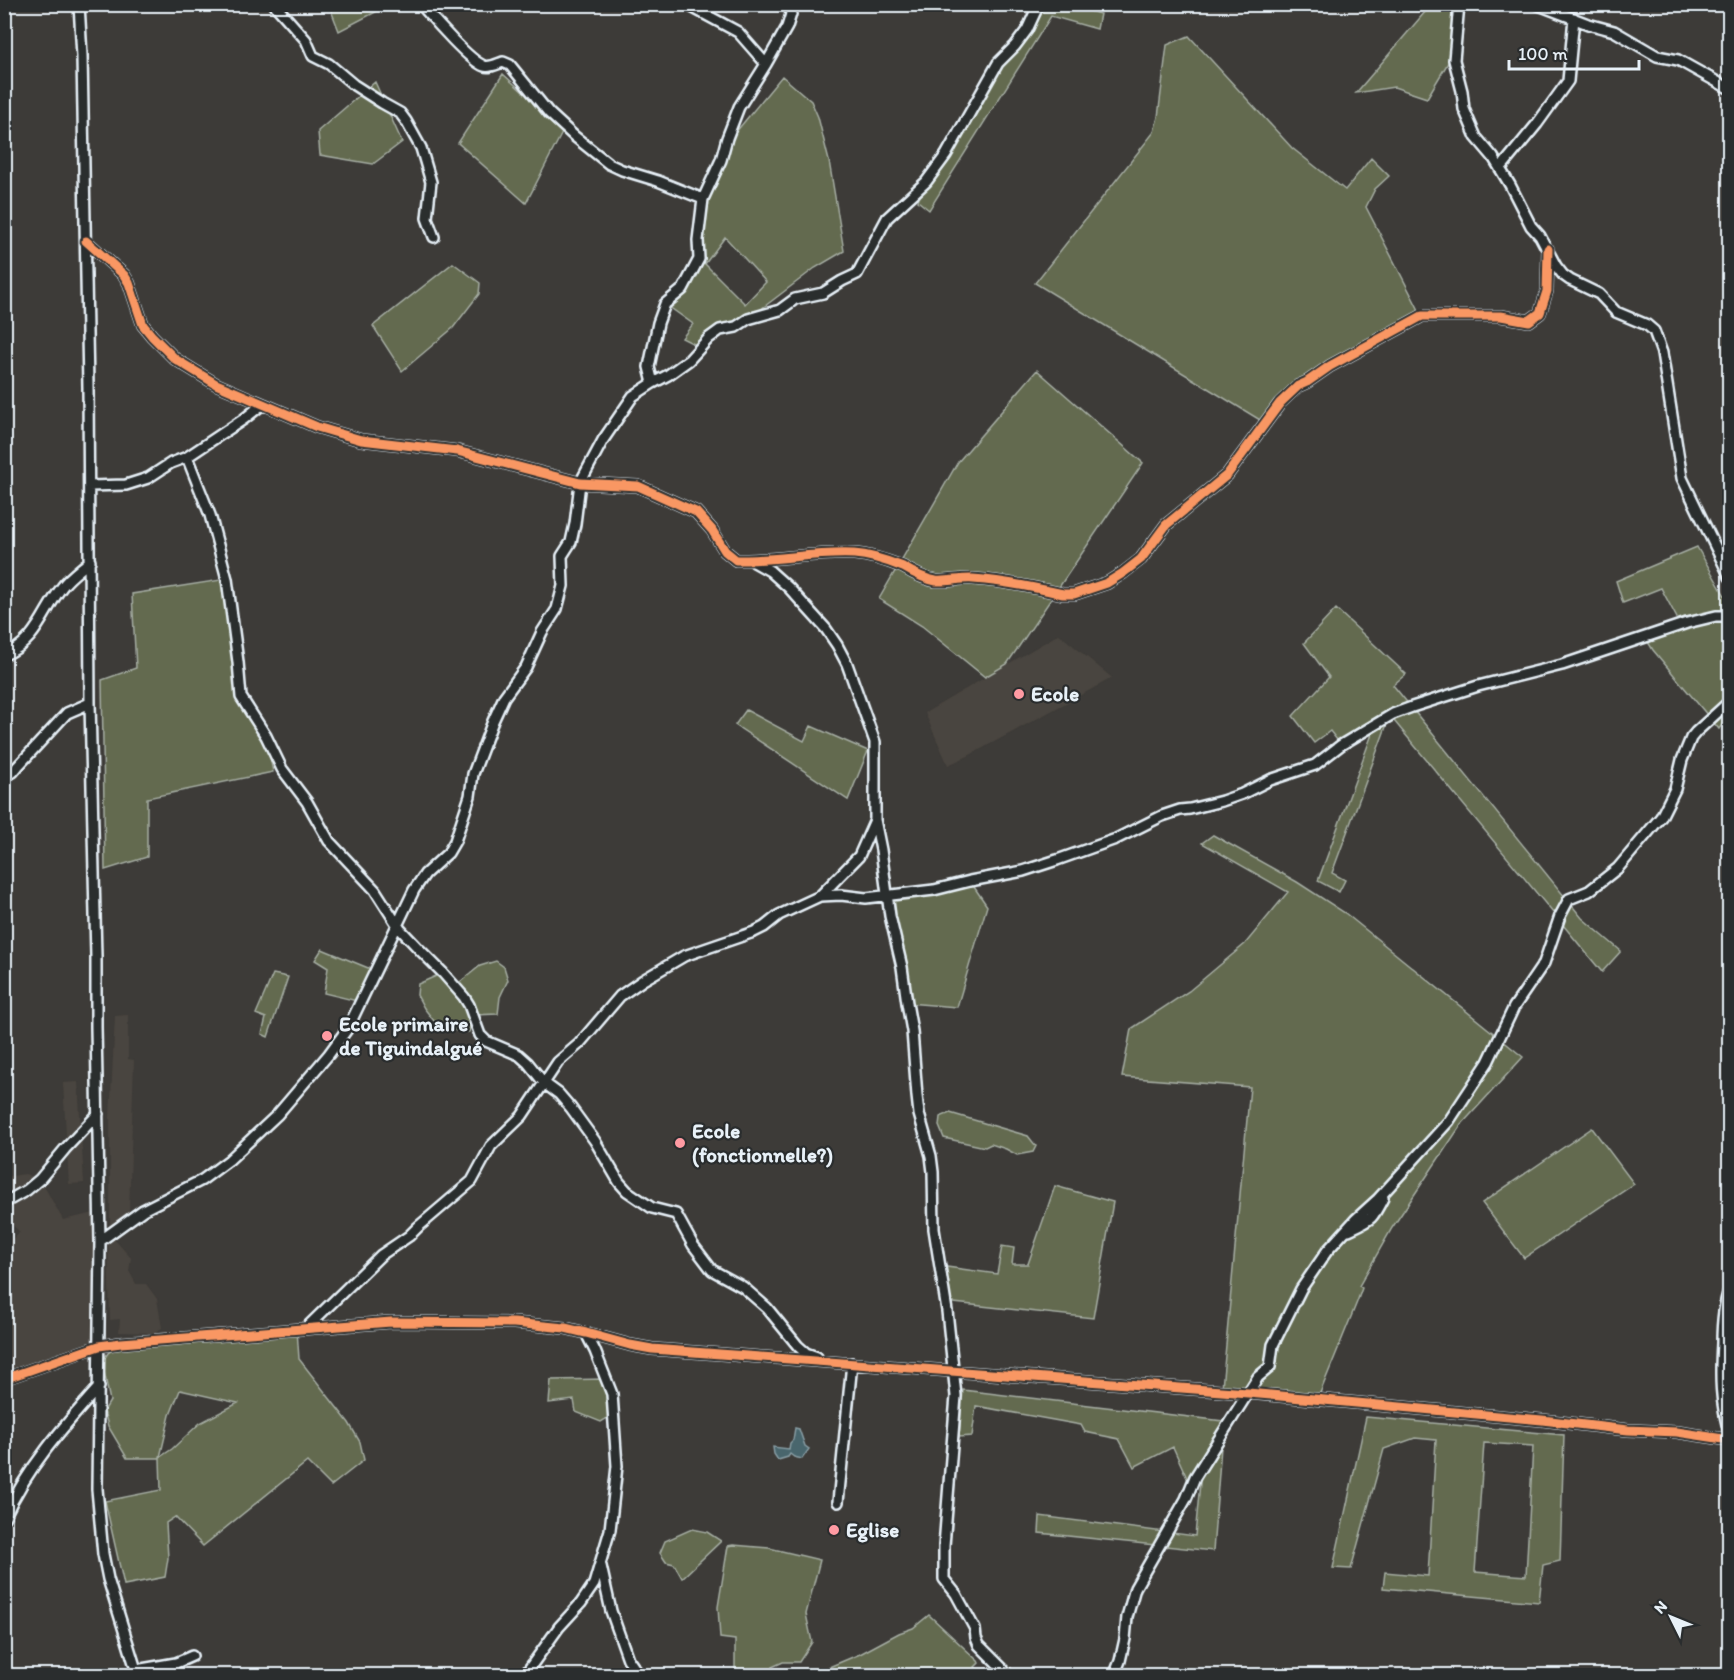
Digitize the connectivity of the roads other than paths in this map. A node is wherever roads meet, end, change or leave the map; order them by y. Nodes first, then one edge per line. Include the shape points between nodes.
1 (79, 4) edge
2 (274, 4) edge
3 (423, 4) edge
4 (686, 4) edge
5 (789, 4) edge
6 (1039, 4) edge
7 (1459, 4) edge
8 (1536, 4) edge
9 (1574, 18) junction
10 (766, 64) junction
11 (1730, 89) edge
12 (1500, 169) junction
13 (703, 199) junction
14 (435, 237) dead end
15 (86, 241) junction
16 (1548, 249) junction
17 (653, 383) junction
18 (262, 404) junction
19 (187, 457) junction
20 (580, 483) junction
21 (89, 486) junction
22 (90, 561) junction
23 (752, 561) junction
24 (1730, 577) edge
25 (1730, 619) edge
26 (4, 655) edge
27 (1730, 701) edge
28 (90, 703) junction
29 (4, 776) edge
30 (875, 820) junction
31 (886, 895) junction
32 (820, 896) junction
33 (397, 925) junction
34 (544, 1083) junction
35 (98, 1114) junction
36 (5, 1201) edge
37 (100, 1241) junction
38 (1730, 1288) edge
39 (306, 1328) junction
40 (586, 1333) junction
41 (99, 1346) junction
42 (827, 1362) junction
43 (852, 1363) junction
44 (954, 1372) junction
45 (4, 1379) edge
46 (99, 1387) junction
47 (1248, 1393) junction
48 (1730, 1437) edge
49 (838, 1502) dead end
50 (4, 1518) edge
51 (601, 1564) junction
52 (192, 1656) dead end
53 (172, 1664) junction
54 (137, 1673) edge
55 (176, 1676) edge
56 (524, 1676) edge
57 (640, 1676) edge
58 (1010, 1676) edge
59 (1114, 1676) edge

1 - 15 street
2 - 14 street via 306,40 313,56 400,113 406,121 421,148 431,182 427,218
3 - 13 street via 479,63 510,64 549,113 609,164
4 - 10 street via 738,32
5 - 10 street via 787,27
6 - 17 street via 1027,30 998,63 946,155 926,183 887,218 858,274 823,292 795,299 780,310 720,330 689,360
7 - 12 street via 1454,60 1464,109 1476,137
8 - 9 street
9 - 11 street via 1614,31 1658,56 1678,60
9 - 12 street via 1568,81
10 - 13 street via 739,107
12 - 16 street
13 - 17 street via 699,259 683,289 665,304 649,367
15 - 18 street via 124,275 143,326 163,348 201,375
15 - 21 street
16 - 23 street via 1547,291 1540,313 1529,321 1501,316 1422,316 1330,366 1280,403 1227,475 1166,525 1141,559 1115,578 1089,590 1063,594 998,581 937,581 856,554
16 - 24 street via 1556,266 1570,280 1599,294 1616,312 1654,331 1662,353 1682,478
17 - 20 street via 633,396
18 - 19 street
18 - 20 street via 361,440 467,453
19 - 21 street via 136,483
19 - 33 street via 210,515 227,579 241,697 329,841 375,891
20 - 23 street via 638,486 655,492 696,512 736,560
20 - 33 street via 571,542 562,556 563,586 557,609 493,721 473,774 455,841 425,874
21 - 22 street
22 - 26 street via 62,586 37,629 14,651
22 - 28 street
23 - 30 street via 789,588 825,629 847,664 875,742
25 - 31 street via 1716,616 1687,623 1562,665 1478,686 1393,714 1315,765 1222,801 1162,816 1057,860 934,890
27 - 47 street via 1691,738 1675,789 1661,817 1618,868 1589,891 1569,899 1544,963 1514,1007 1488,1062 1449,1120 1327,1251 1301,1289 1274,1345 1270,1367
28 - 29 street via 67,713 13,772
28 - 35 street
30 - 31 street
30 - 32 street via 859,856
31 - 32 street
31 - 44 street via 912,1031 919,1114 931,1156 934,1229
32 - 34 street via 754,932 684,956 643,980 620,996 558,1062
33 - 34 street via 464,997 486,1041 519,1055
33 - 37 street via 348,1028 277,1115 202,1180 143,1210
34 - 39 street via 522,1116 491,1146 472,1181 381,1255
34 - 42 street via 571,1108 627,1191 652,1208 676,1214 712,1270 743,1287 767,1308 806,1353
35 - 36 street via 40,1179
35 - 37 street
37 - 41 street
38 - 48 street via 1722,1327 1720,1389
39 - 40 street via 391,1322 514,1323
39 - 41 street
40 - 42 street via 652,1349
40 - 51 street via 612,1394 615,1426 617,1466 610,1530
41 - 45 street
41 - 46 street
42 - 43 street
43 - 44 street
43 - 49 street
44 - 47 street
44 - 58 street via 956,1396 944,1578 975,1629 980,1645
46 - 50 street via 33,1466
46 - 54 street via 97,1489 103,1554
47 - 48 street
47 - 59 street via 1195,1477 1135,1588
51 - 56 street via 581,1603
51 - 57 street via 611,1611 628,1659
52 - 53 street
53 - 54 street
53 - 55 street

